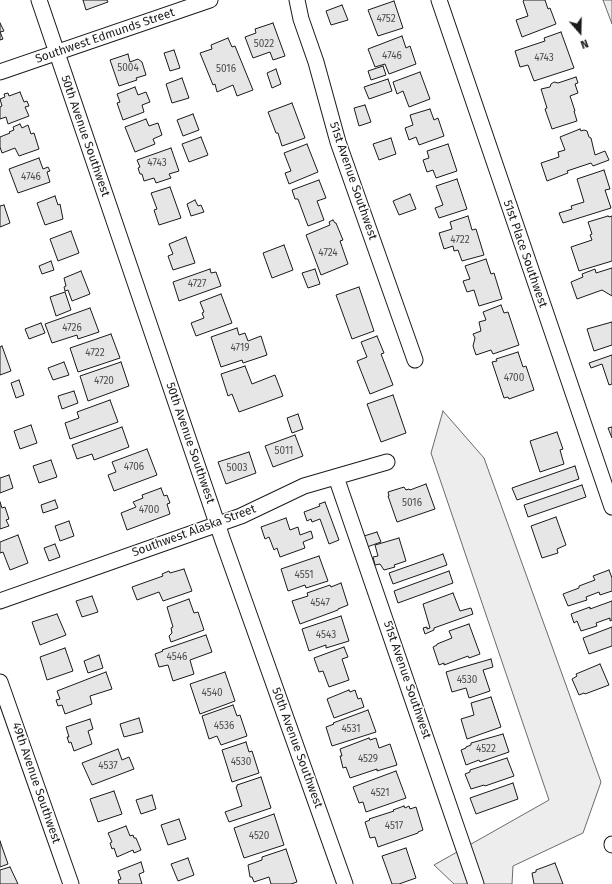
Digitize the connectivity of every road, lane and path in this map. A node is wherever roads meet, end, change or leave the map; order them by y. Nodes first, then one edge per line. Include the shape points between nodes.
1 (39, 0) edge
2 (210, 0) edge
3 (297, 0) edge
4 (439, 0) edge
5 (57, 52) junction
6 (0, 72) edge
7 (415, 360) dead end
8 (387, 462) dead end
9 (336, 477) junction
10 (612, 507) edge
11 (218, 524) junction
12 (0, 601) edge
13 (0, 682) edge
14 (71, 884) edge
15 (345, 884) edge
16 (476, 884) edge

1 - 5 street, 50th Avenue Southwest
2 - 5 street, Southwest Edmunds Street
3 - 7 street, 51st Avenue Southwest via 338,142
4 - 10 street, 51st Place Southwest
5 - 6 street, Southwest Edmunds Street
5 - 11 street, 50th Avenue Southwest
8 - 9 street, Southwest Alaska Street
9 - 11 street, Southwest Alaska Street via 304,486
9 - 16 street, 51st Avenue Southwest
11 - 12 street, Southwest Alaska Street
11 - 15 street, 50th Avenue Southwest
13 - 14 street, 49th Avenue Southwest

